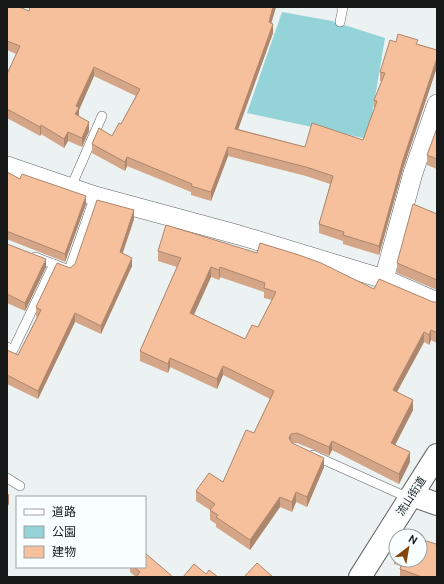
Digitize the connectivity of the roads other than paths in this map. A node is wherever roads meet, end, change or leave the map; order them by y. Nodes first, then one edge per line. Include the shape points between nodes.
1 (343, 7) edge
2 (340, 22) dead end
3 (437, 104) edge
4 (102, 116) dead end
5 (7, 166) edge
6 (71, 187) junction
7 (95, 196) junction
8 (27, 254) edge
9 (54, 264) junction
10 (384, 279) junction
11 (437, 302) edge
12 (7, 347) edge
13 (303, 451) edge
14 (437, 455) edge
15 (7, 478) edge
16 (20, 486) dead end
17 (411, 496) junction
18 (437, 504) edge
19 (360, 577) edge

1 - 2 lane
3 - 10 street via 413,173
4 - 6 lane
5 - 6 street
6 - 7 street
7 - 9 lane via 69,270
7 - 10 street via 239,235
8 - 9 lane
9 - 12 lane via 13,350
10 - 11 street
13 - 17 lane
14 - 17 street, 流山街道
15 - 16 lane
17 - 18 street
17 - 19 street, 流山街道

